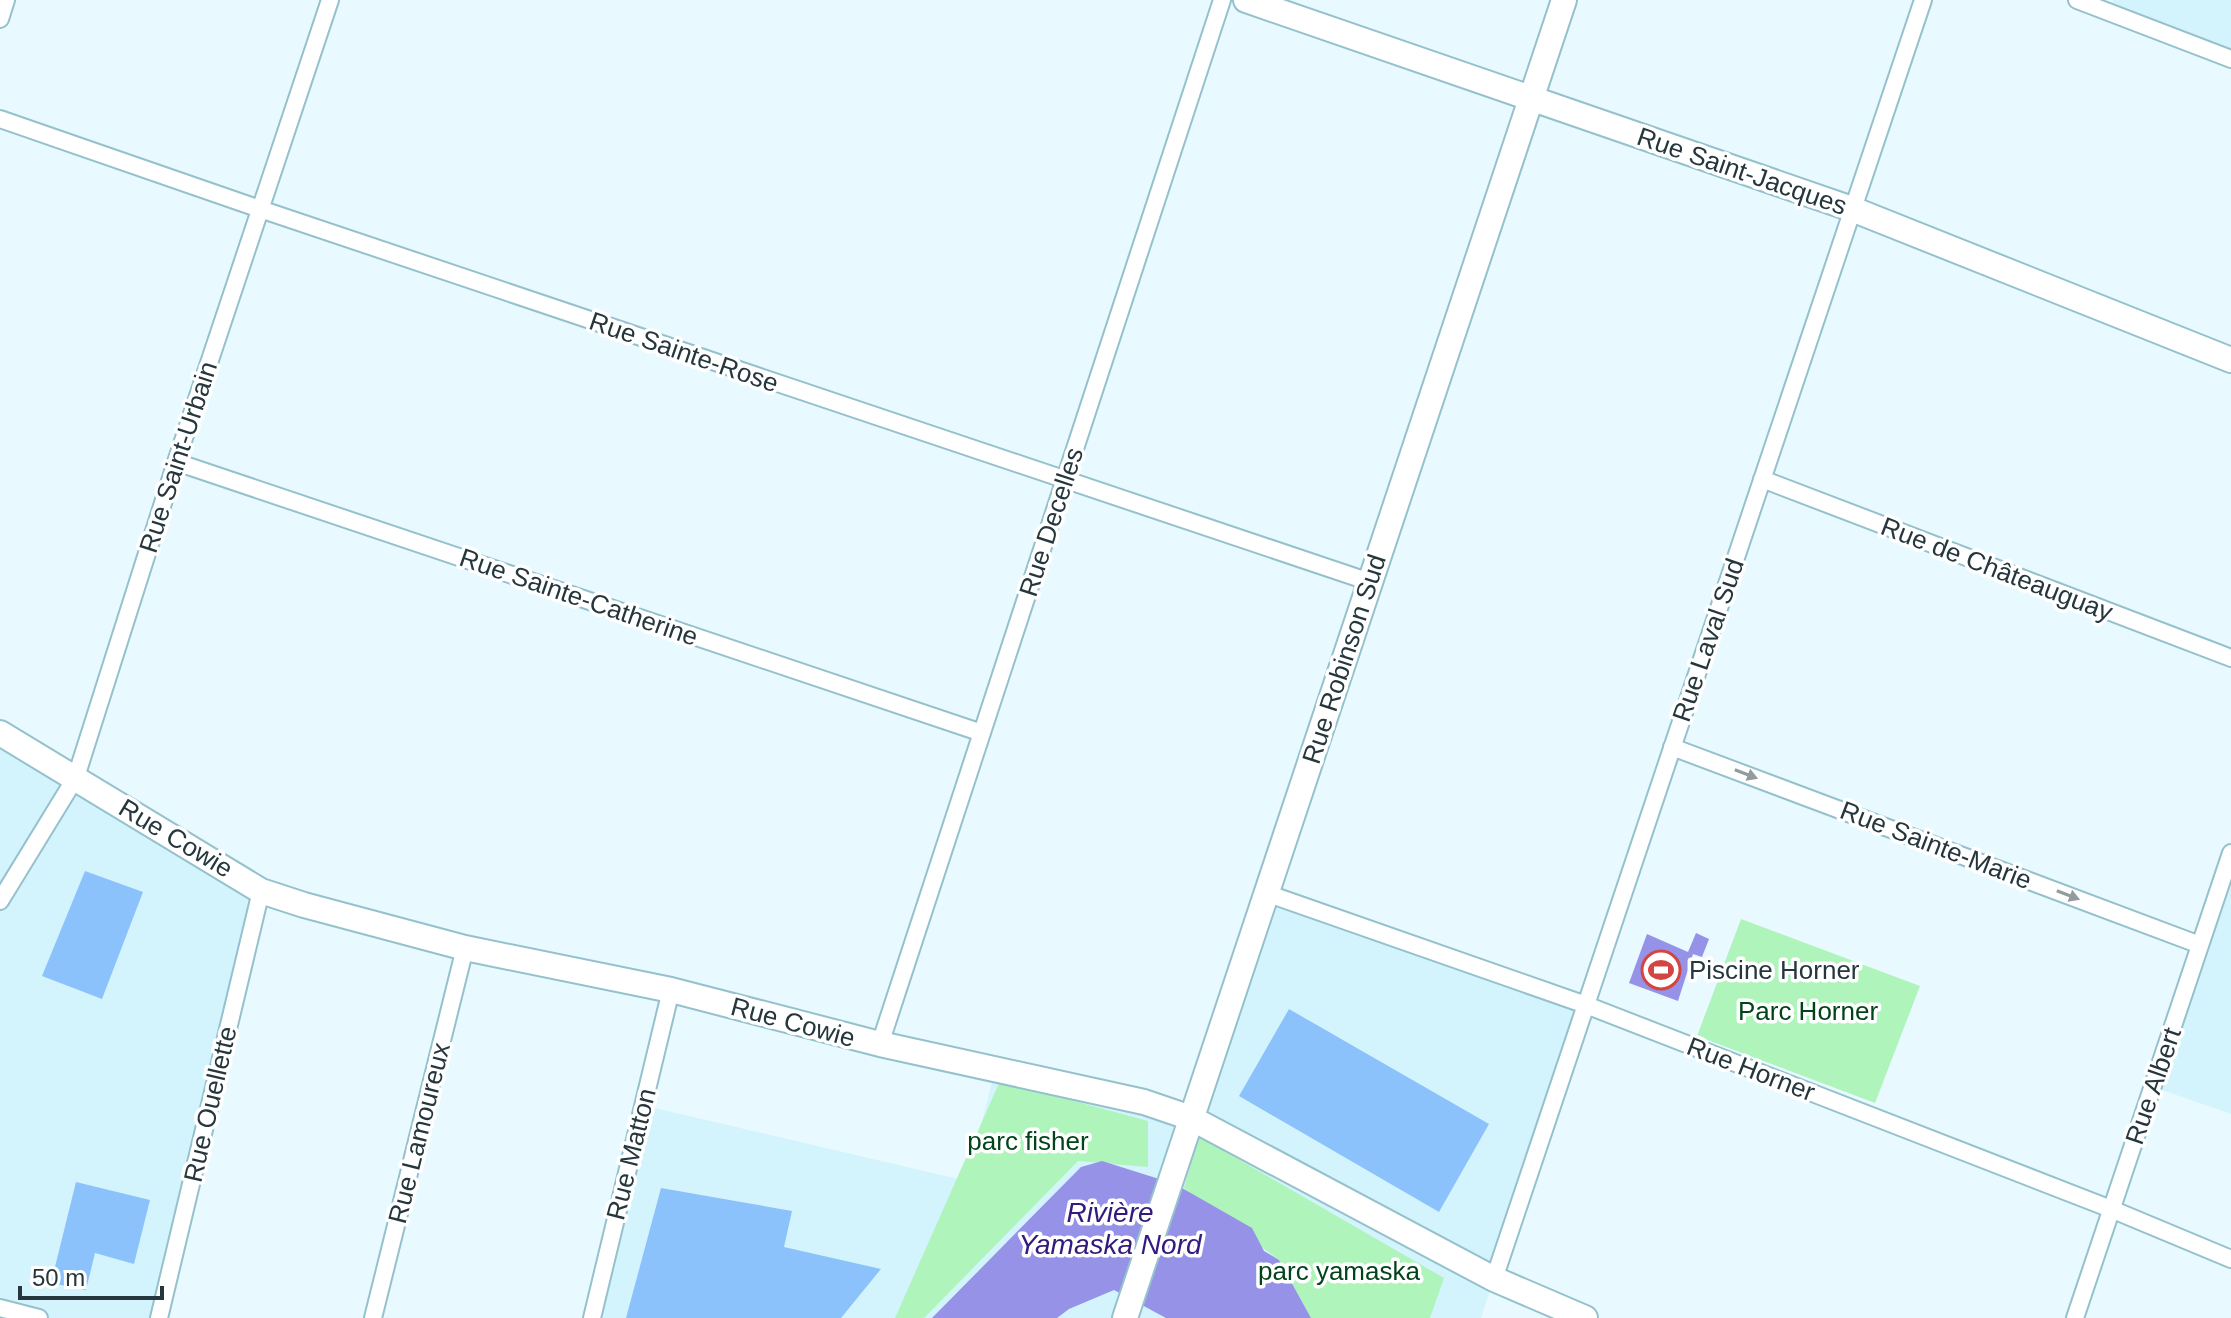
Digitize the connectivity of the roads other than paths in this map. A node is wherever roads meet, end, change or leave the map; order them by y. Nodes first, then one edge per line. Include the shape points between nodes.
1 (6, 0) edge
2 (330, 0) edge
3 (1222, 0) edge
4 (1246, 0) edge
5 (1564, 0) edge
6 (1923, 0) edge
7 (2077, 0) edge
8 (0, 19) edge
9 (2231, 59) edge
10 (1531, 98) junction
11 (0, 119) edge
12 (260, 209) junction
13 (1852, 209) junction
14 (2231, 360) edge
15 (176, 462) junction
16 (1762, 479) junction
17 (1065, 480) junction
18 (1370, 582) junction
19 (2231, 658) edge
20 (0, 733) edge
21 (982, 733) junction
22 (1672, 747) junction
23 (76, 777) junction
24 (2231, 853) edge
25 (261, 891) junction
26 (1266, 893) junction
27 (0, 901) edge
28 (2200, 945) junction
29 (465, 948) junction
30 (671, 990) junction
31 (1586, 1005) junction
32 (880, 1044) junction
33 (1187, 1128) junction
34 (2111, 1209) junction
35 (2231, 1259) edge
36 (1494, 1279) junction
37 (0, 1308) edge
38 (1126, 1314) edge
39 (39, 1318) edge
40 (159, 1318) edge
41 (373, 1318) edge
42 (592, 1318) edge
43 (1585, 1318) edge
44 (2075, 1318) edge

1 - 8 street
2 - 12 street, Rue Saint-Urbain
3 - 17 street, Rue Decelles
4 - 10 street, Rue Saint-Jacques
5 - 10 street, Rue Robinson Sud
6 - 13 street, Rue Laval Sud
7 - 9 street
10 - 13 street, Rue Saint-Jacques
10 - 18 street, Rue Robinson Sud
11 - 12 street, Rue Sainte-Rose
12 - 15 street, Rue Saint-Urbain
12 - 17 street, Rue Sainte-Rose
13 - 14 street, Rue Saint-Jacques
13 - 16 street, Rue Laval Sud
15 - 21 street, Rue Sainte-Catherine
15 - 23 street, Rue Saint-Urbain
16 - 19 street, Rue de Châteauguay
16 - 22 street, Rue Laval Sud
17 - 18 street, Rue Sainte-Rose
17 - 21 street, Rue Decelles
18 - 26 street, Rue Robinson Sud
20 - 23 street, Rue Cowie
21 - 32 street, Rue Decelles
22 -> 28 street, Rue Sainte-Marie
22 - 31 street, Rue Laval Sud
23 - 25 street, Rue Cowie
23 - 27 street, Rue Saint-Urbain
24 - 28 street, Rue Albert
25 - 29 street, Rue Cowie
25 - 40 street, Rue Ouellette
26 - 31 street, Rue Horner
26 - 33 street, Rue Robinson Sud
28 - 34 street, Rue Albert
29 - 30 street, Rue Cowie
29 - 41 street, Rue Lamoureux
30 - 32 street, Rue Cowie
30 - 42 street, Rue Matton
31 - 34 street, Rue Horner
31 - 36 street, Rue Laval Sud
32 - 33 street, Rue Cowie via 1144,1102
33 - 36 street, Rue Cowie
33 - 38 street, Rue Robinson Sud
34 - 35 street, Rue Horner
34 - 44 street, Rue Albert
36 - 43 street, Rue Cowie
37 - 39 street

